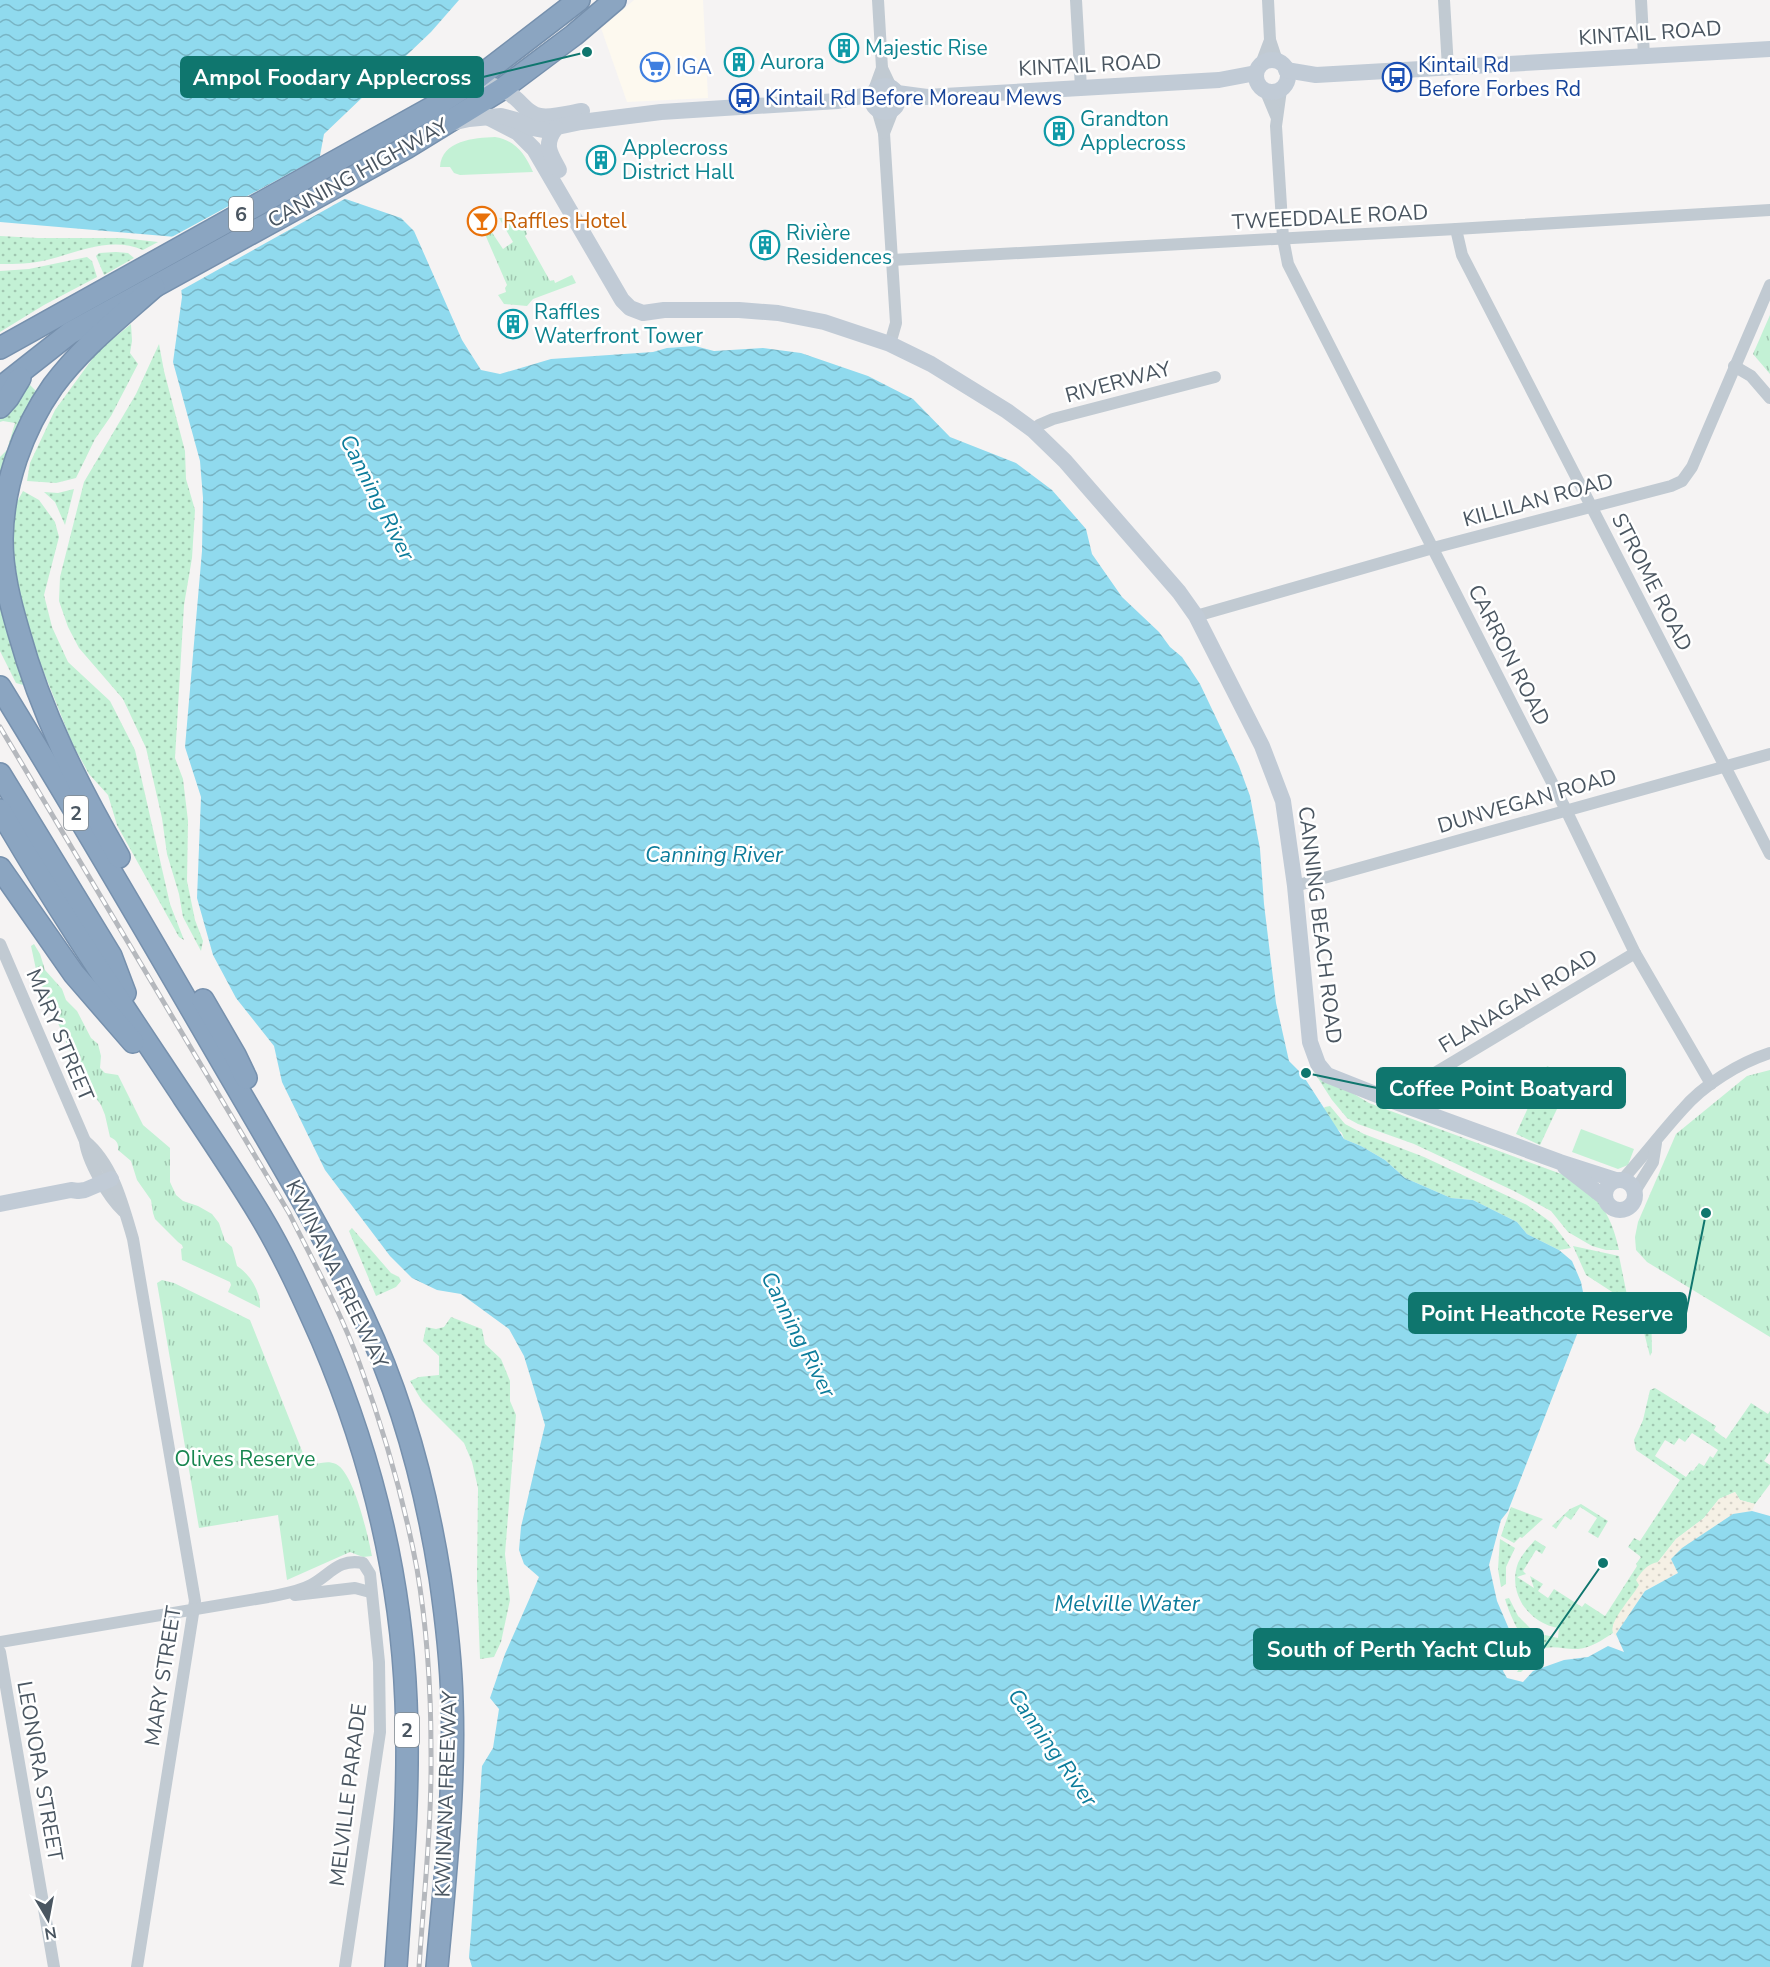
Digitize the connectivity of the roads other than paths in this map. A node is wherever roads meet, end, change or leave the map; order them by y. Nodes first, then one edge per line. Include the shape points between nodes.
1 (579, 0) edge
2 (615, 0) edge
3 (878, 0) edge
4 (1076, 0) edge
5 (1268, 0) edge
6 (1444, 0) edge
7 (1641, 0) edge
8 (1770, 49) edge
9 (1644, 57) junction
10 (1448, 68) junction
11 (1271, 78) junction
12 (471, 83) junction
13 (1081, 88) junction
14 (502, 89) junction
15 (884, 99) junction
16 (661, 112) junction
17 (487, 117) junction
18 (445, 125) junction
19 (556, 128) junction
20 (1770, 210) edge
21 (1456, 230) junction
22 (1283, 238) junction
23 (892, 260) junction
24 (1770, 285) edge
25 (154, 287) junction
26 (664, 310) junction
27 (890, 344) junction
28 (1, 346) edge
29 (28, 364) junction
30 (1734, 366) junction
31 (1215, 377) dead end
32 (0, 388) edge
33 (1770, 399) edge
34 (0, 407) edge
35 (1033, 430) junction
36 (1591, 507) junction
37 (1433, 548) junction
38 (1196, 616) junction
39 (0, 687) edge
40 (0, 711) edge
41 (1770, 754) edge
42 (1725, 765) junction
43 (4, 781) edge
44 (0, 810) edge
45 (1566, 810) junction
46 (1770, 854) edge
47 (0, 868) edge
48 (1295, 886) junction
49 (151, 939) junction
50 (0, 944) edge
51 (1635, 953) junction
52 (139, 1030) junction
53 (1770, 1053) edge
54 (1711, 1084) junction
55 (1390, 1100) junction
56 (191, 1109) junction
57 (1656, 1143) junction
58 (1560, 1162) junction
59 (105, 1177) junction
60 (1619, 1180) junction
61 (1635, 1191) junction
62 (1605, 1198) junction
63 (0, 1204) edge
64 (310, 1214) junction
65 (370, 1592) junction
66 (268, 1597) junction
67 (193, 1611) junction
68 (0, 1641) edge
69 (0, 1652) edge
70 (54, 1967) edge
71 (137, 1967) edge
72 (345, 1967) edge
73 (396, 1967) edge
74 (437, 1967) edge

1 - 12 highway, CANNING HIGHWAY / 6
2 - 14 highway, CANNING HIGHWAY / 6
3 - 15 street
4 - 13 street
5 - 11 street, CARRON ROAD
6 - 10 street
7 - 9 street
8 - 9 street, KINTAIL ROAD
9 - 10 street, KINTAIL ROAD
10 - 11 street, KINTAIL ROAD
11 - 13 street, KINTAIL ROAD
11 - 22 street, CARRON ROAD
12 - 14 street
12 - 28 highway, CANNING HIGHWAY / 6 via 407,123
13 - 15 street, KINTAIL ROAD
14 - 16 street, KINTAIL ROAD via 541,116 605,109
14 - 18 highway, CANNING HIGHWAY / 6
15 - 16 street, KINTAIL ROAD
15 - 23 street
16 - 19 street, KINTAIL ROAD
17 - 18 street, KINTAIL ROAD
17 - 19 street, KINTAIL ROAD via 508,117 538,129
17 - 26 street, CANNING BEACH ROAD via 518,133 534,149 622,300 643,314
18 - 25 highway, CANNING HIGHWAY / 6
19 - 26 street, CANNING BEACH ROAD via 549,139 549,152 626,288 635,300
20 - 21 street, TWEEDDALE ROAD
21 - 22 street, TWEEDDALE ROAD
21 - 36 street, STROME ROAD via 1462,255
22 - 23 street, TWEEDDALE ROAD
22 - 37 street, CARRON ROAD via 1288,264
23 - 27 street via 896,323
24 - 30 street, KILLILAN ROAD
25 - 29 highway, CANNING HIGHWAY / 6 via 70,333
25 - 64 highway via 74,360 37,412 8,486 2,539 5,577 24,652 48,721 109,840 235,1054
26 - 27 street, CANNING BEACH ROAD via 778,313 824,322
27 - 35 street, CANNING BEACH ROAD via 931,364
29 - 32 highway, CANNING HIGHWAY / 6
29 - 34 highway
30 - 33 street via 1751,376
30 - 36 street, KILLILAN ROAD via 1686,477 1671,486
31 - 35 street, RIVERWAY via 1053,419
35 - 38 street, CANNING BEACH ROAD via 1065,461
36 - 37 street, KILLILAN ROAD
36 - 42 street, STROME ROAD
37 - 38 street, KILLILAN ROAD
37 - 45 street, CARRON ROAD
38 - 48 street, CANNING BEACH ROAD via 1275,778
39 - 49 highway, KWINANA FREEWAY / 2
40 - 49 highway via 62,814
41 - 42 street, DUNVEGAN ROAD
42 - 45 street, DUNVEGAN ROAD
42 - 46 street, STROME ROAD
43 - 52 highway via 111,956
44 - 52 highway, KWINANA FREEWAY / 2
45 - 48 street, DUNVEGAN ROAD
45 - 51 street, CARRON ROAD
47 - 56 highway via 75,974
48 - 55 street, CANNING BEACH ROAD via 1314,1055 1327,1075
49 - 64 highway, KWINANA FREEWAY / 2
50 - 59 street, MARY STREET via 85,1141 86,1152
51 - 54 street, CARRON ROAD
51 - 55 street, FLANAGAN ROAD
52 - 56 highway, KWINANA FREEWAY / 2
53 - 54 street
54 - 57 street via 1683,1108
55 - 58 street, CANNING BEACH ROAD
56 - 73 highway, KWINANA FREEWAY / 2 via 260,1215 306,1304 353,1418 376,1495 395,1585 406,1701 407,1803
57 - 60 street
57 - 61 street via 1653,1162
58 - 60 street, CANNING BEACH ROAD
58 - 62 street, CANNING BEACH ROAD
59 - 63 street via 78,1191
59 - 67 street, MARY STREET via 123,1201 133,1239 195,1601
60 - 61 street via 1631,1184
60 - 62 street via 1607,1187
61 - 62 street via 1633,1204 1624,1210 1610,1207
64 - 74 highway, KWINANA FREEWAY / 2 via 364,1318 395,1395 415,1458 439,1574 450,1663 452,1752
65 - 66 street via 355,1588
65 - 66 street, MELVILLE PARADE via 369,1574 363,1563 353,1561 311,1585
65 - 72 street, MELVILLE PARADE via 379,1662 380,1732
66 - 67 street
67 - 68 street
67 - 71 street, MARY STREET
69 - 70 street, LEONORA STREET

